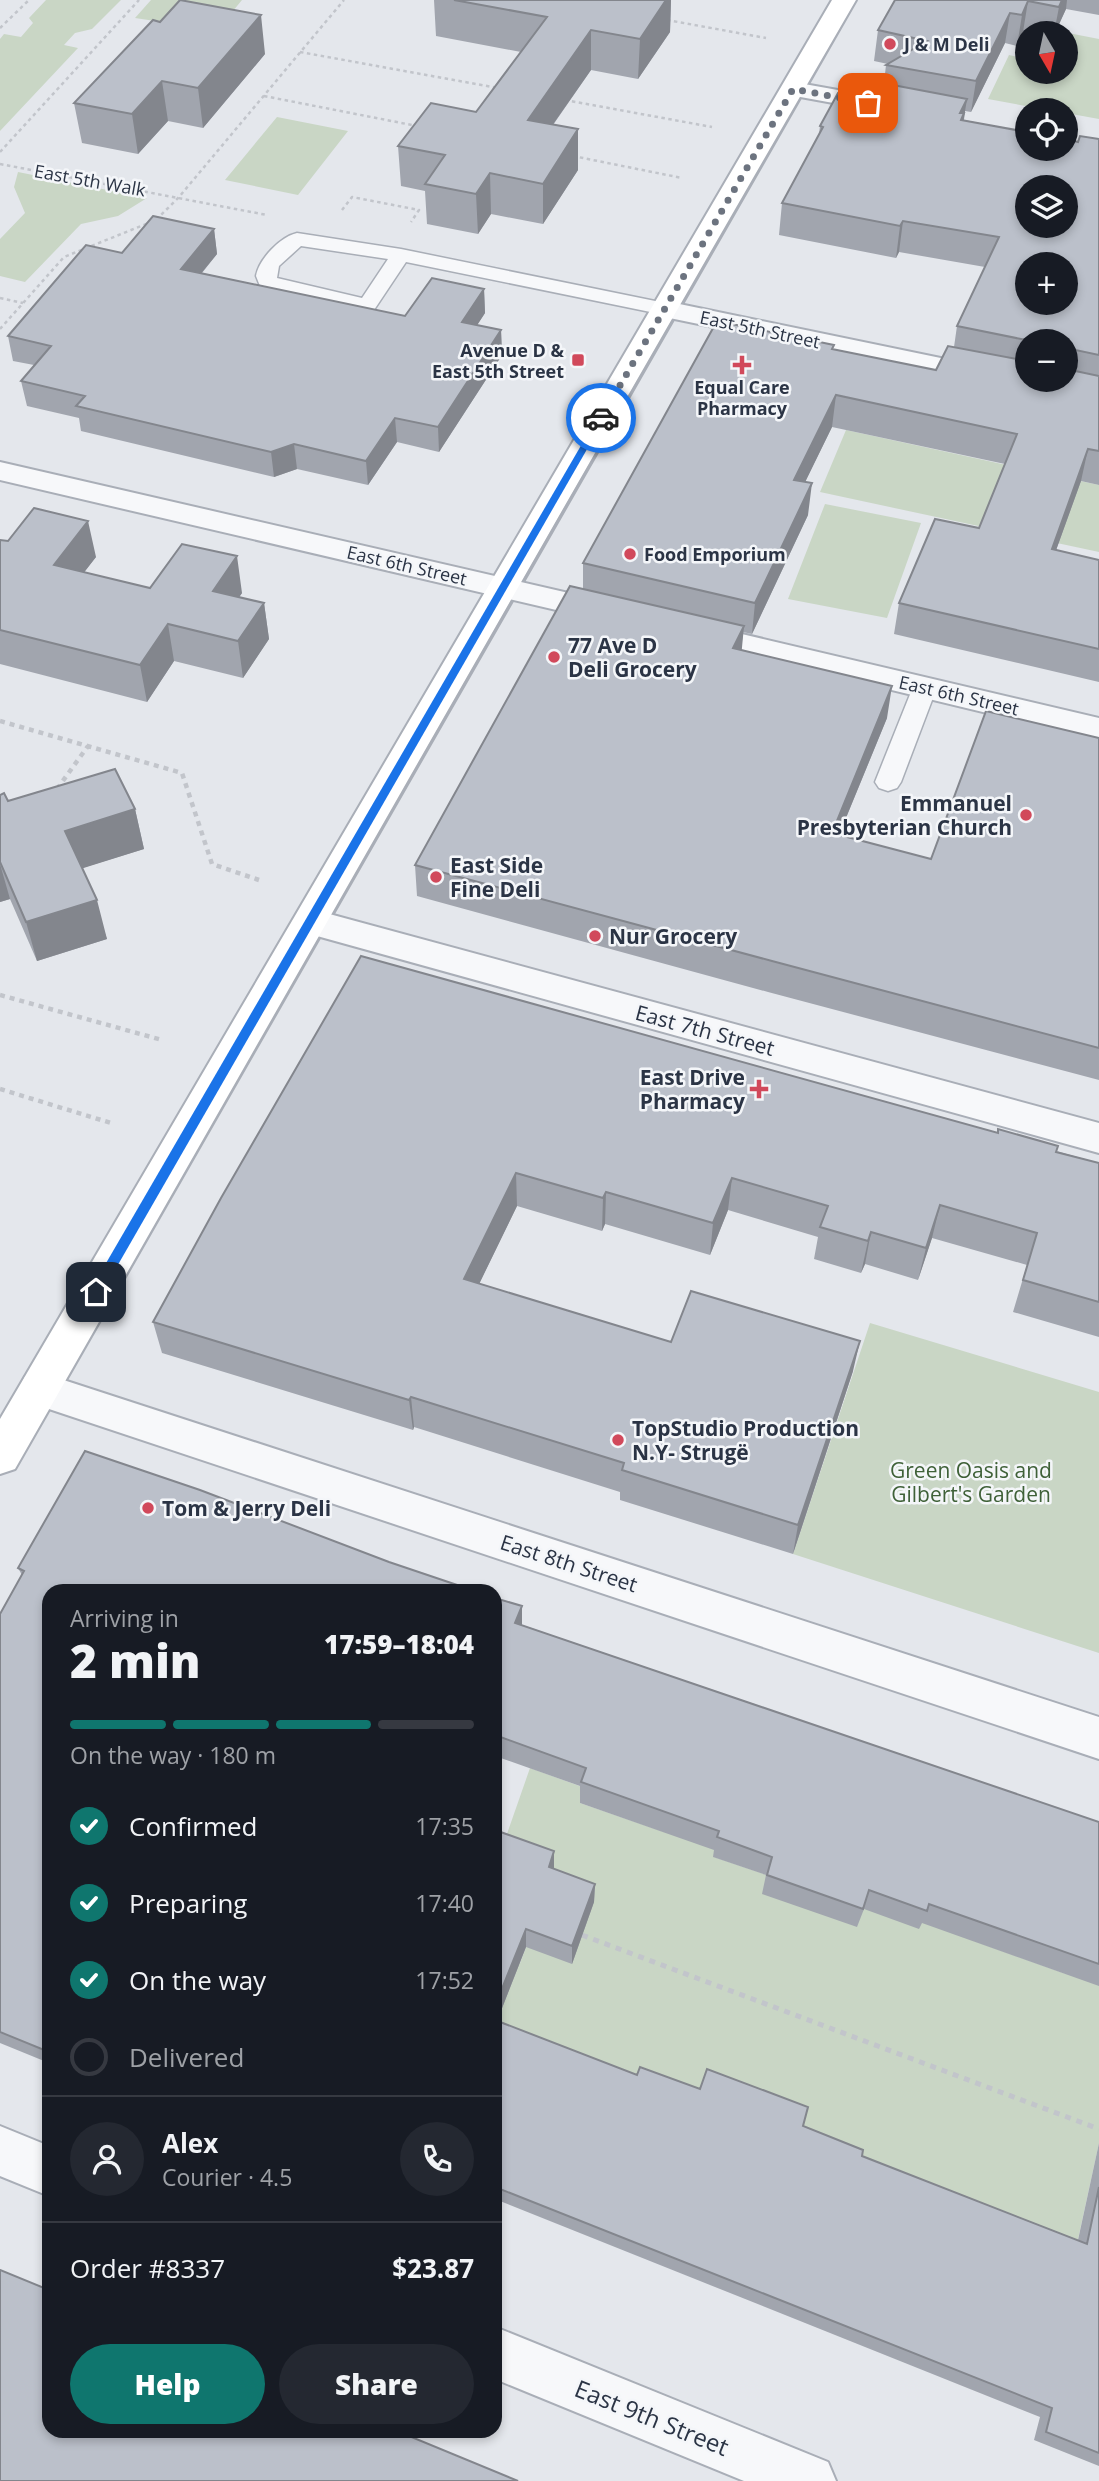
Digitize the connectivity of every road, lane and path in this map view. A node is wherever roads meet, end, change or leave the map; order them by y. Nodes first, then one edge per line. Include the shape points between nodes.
1 (29, 0) edge
2 (139, 0) edge
3 (344, 0) edge
4 (844, 0) edge
5 (657, 18) edge
6 (0, 28) edge
7 (766, 38) dead end
8 (300, 52) junction
9 (498, 88) edge
10 (793, 89) junction
11 (263, 96) junction
12 (565, 100) edge
13 (908, 110) edge
14 (712, 127) dead end
15 (426, 128) edge
16 (0, 152) edge
17 (561, 154) edge
18 (0, 164) edge
19 (682, 178) dead end
20 (179, 197) junction
21 (401, 255) junction
22 (0, 298) edge
23 (23, 303) junction
24 (665, 309) junction
25 (0, 329) edge
26 (1015, 381) edge
27 (0, 471) edge
28 (501, 587) junction
29 (925, 687) junction
30 (0, 722) edge
31 (1099, 729) edge
32 (88, 746) junction
33 (888, 782) dead end
34 (50, 799) edge
35 (259, 880) dead end
36 (311, 922) junction
37 (0, 995) edge
38 (162, 1040) dead end
39 (0, 1089) edge
40 (111, 1124) dead end
41 (1099, 1138) edge
42 (39, 1389) junction
43 (0, 1456) edge
44 (1099, 1738) edge
45 (582, 1935) edge
46 (1099, 2129) edge
47 (0, 2151) edge
48 (42, 2168) edge
49 (502, 2356) edge
50 (809, 2481) edge

1 - 6 path
2 - 16 path
3 - 8 path
4 - 10 street
5 - 7 path
8 - 9 path
8 - 11 path
10 - 13 street
10 - 24 street
11 - 15 path
11 - 20 path
12 - 14 path
17 - 19 path
18 - 20 path, East 5th Walk
20 - 23 path via 156,220 64,257
21 - 21 lane, East 5th Street via 368,306 267,282 264,276 298,239
21 - 24 lane, East 5th Street
22 - 23 path
23 - 25 path
24 - 26 street, East 5th Street
24 - 28 street
27 - 28 street, East 6th Street
28 - 29 street, East 6th Street
28 - 36 street
29 - 31 street, East 6th Street
29 - 33 lane
30 - 32 path
32 - 34 path
32 - 35 path via 182,773 212,864
36 - 41 street, East 7th Street
36 - 42 street
37 - 38 path
39 - 40 path
42 - 43 street
42 - 44 street, East 8th Street
45 - 46 path
47 - 48 street
49 - 50 street, East 9th Street

